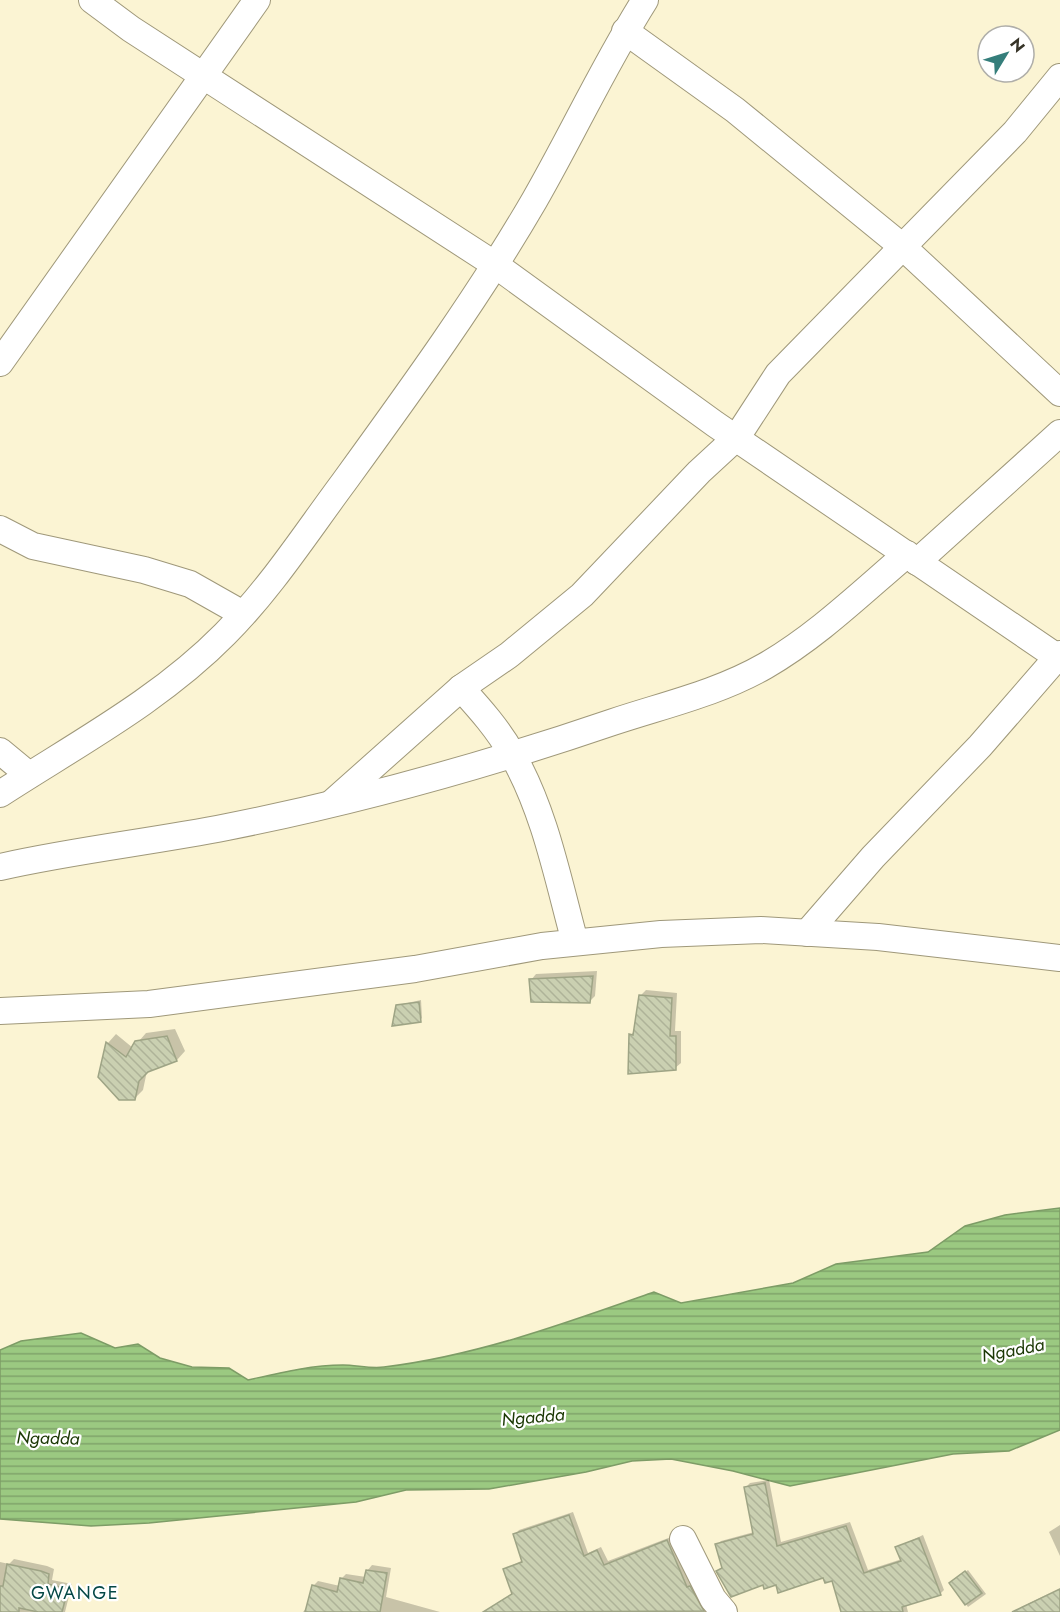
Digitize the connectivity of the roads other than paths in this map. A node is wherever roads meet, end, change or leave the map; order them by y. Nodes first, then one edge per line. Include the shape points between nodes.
1 (92, 0) edge
2 (257, 0) edge
3 (645, 0) edge
4 (625, 31) junction
5 (203, 75) junction
6 (1060, 77) edge
7 (904, 248) junction
8 (494, 264) junction
9 (0, 363) edge
10 (1060, 393) edge
11 (1060, 433) edge
12 (737, 437) junction
13 (0, 529) edge
14 (912, 558) junction
15 (243, 614) junction
16 (1059, 657) edge
17 (461, 688) junction
18 (0, 751) edge
19 (513, 755) junction
20 (28, 775) junction
21 (0, 794) edge
22 (333, 802) junction
23 (0, 867) edge
24 (807, 933) junction
25 (575, 942) junction
26 (1060, 958) edge
27 (0, 1011) edge
28 (683, 1539) dead end
29 (724, 1612) edge

1 - 5 street
2 - 5 street
3 - 4 street
4 - 7 street via 735,110
4 - 8 street via 533,201
5 - 8 street
5 - 9 street
6 - 7 street via 1015,132
7 - 10 street
7 - 12 street via 778,374
8 - 12 street
8 - 15 street via 405,398
11 - 14 street
12 - 14 street
12 - 17 street via 582,595 509,655
13 - 15 street via 33,546 190,584
14 - 16 street
14 - 19 street via 806,640 763,667 697,696
15 - 20 street via 206,652 136,707
16 - 24 street
17 - 19 street
17 - 22 street
18 - 20 street
19 - 22 street via 380,794
19 - 25 street via 544,828
20 - 21 street
22 - 23 street via 227,827
24 - 25 street via 761,930
24 - 26 street via 878,937
25 - 27 street via 415,969 161,1003
28 - 29 street via 712,1599

